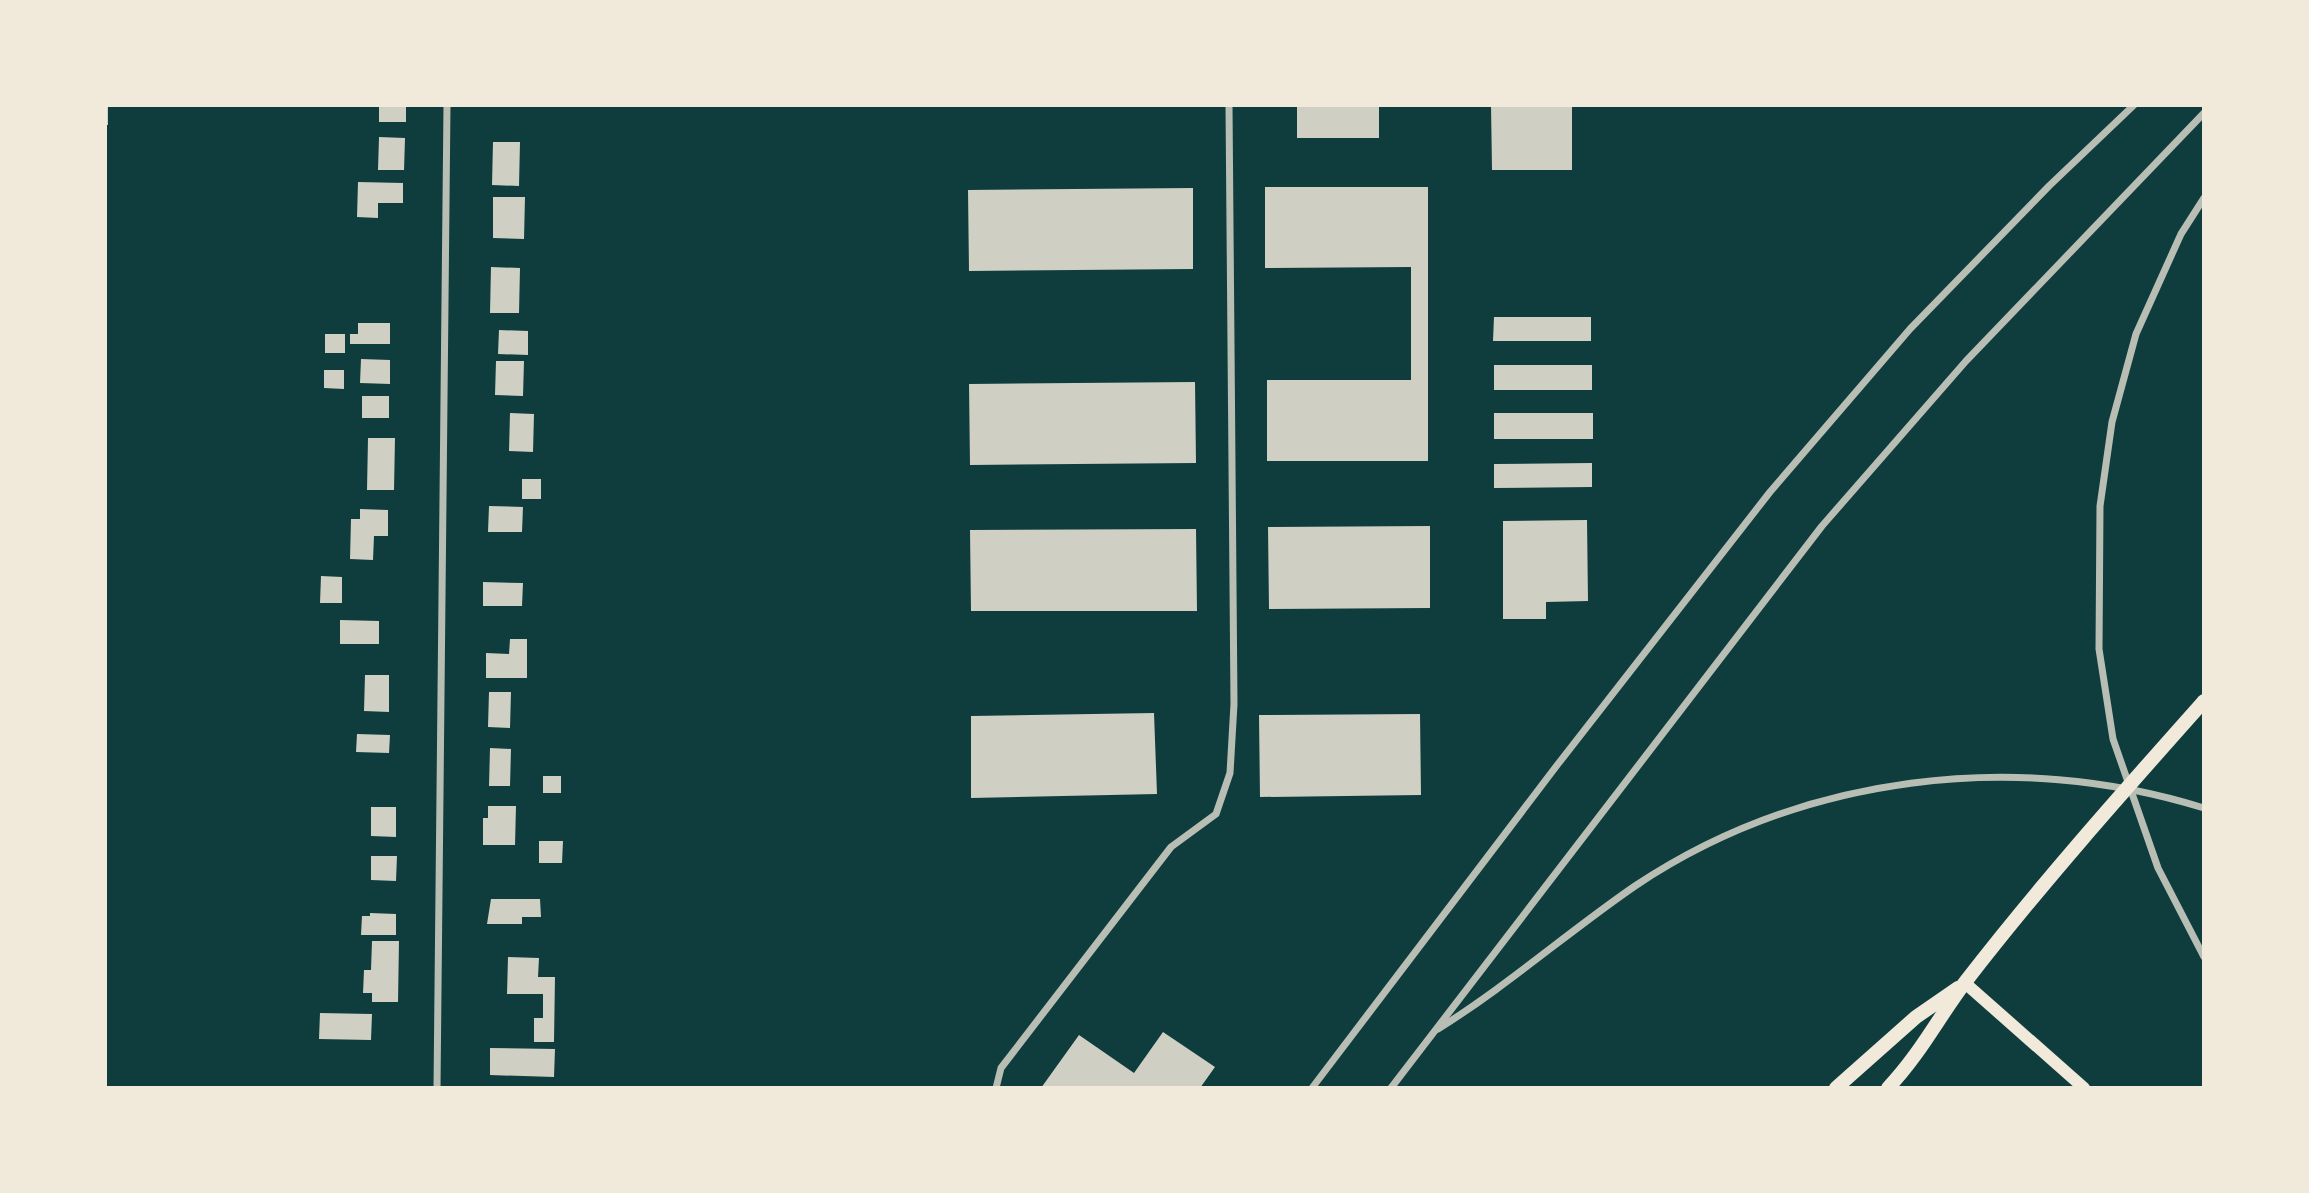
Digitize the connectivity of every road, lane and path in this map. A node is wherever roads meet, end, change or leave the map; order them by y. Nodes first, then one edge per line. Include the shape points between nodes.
1 (447, 105) edge
2 (1229, 105) edge
3 (2134, 105) edge
4 (2204, 113) edge
5 (2204, 198) edge
6 (2204, 701) edge
7 (2204, 808) edge
8 (2204, 957) edge
9 (1965, 983) junction
10 (1432, 1034) junction
11 (437, 1088) edge
12 (996, 1088) edge
13 (1312, 1088) edge
14 (1391, 1088) edge
15 (1836, 1088) edge
16 (1888, 1088) edge
17 (2084, 1088) edge

1 - 11 street
2 - 12 street via 1234,693 1230,772 1216,814 1171,847 1001,1068
3 - 13 street via 1910,329 1770,492
4 - 10 street via 1966,360 1822,526
5 - 8 street via 2180,234 2136,334 2112,422 2100,506 2099,636 2113,739 2158,868
6 - 9 highway
7 - 10 street via 2087,782 2022,776 1875,789 1746,828 1637,885 1493,995
9 - 15 highway via 1916,1017
9 - 16 highway via 1916,1059
9 - 17 main road
10 - 14 street

